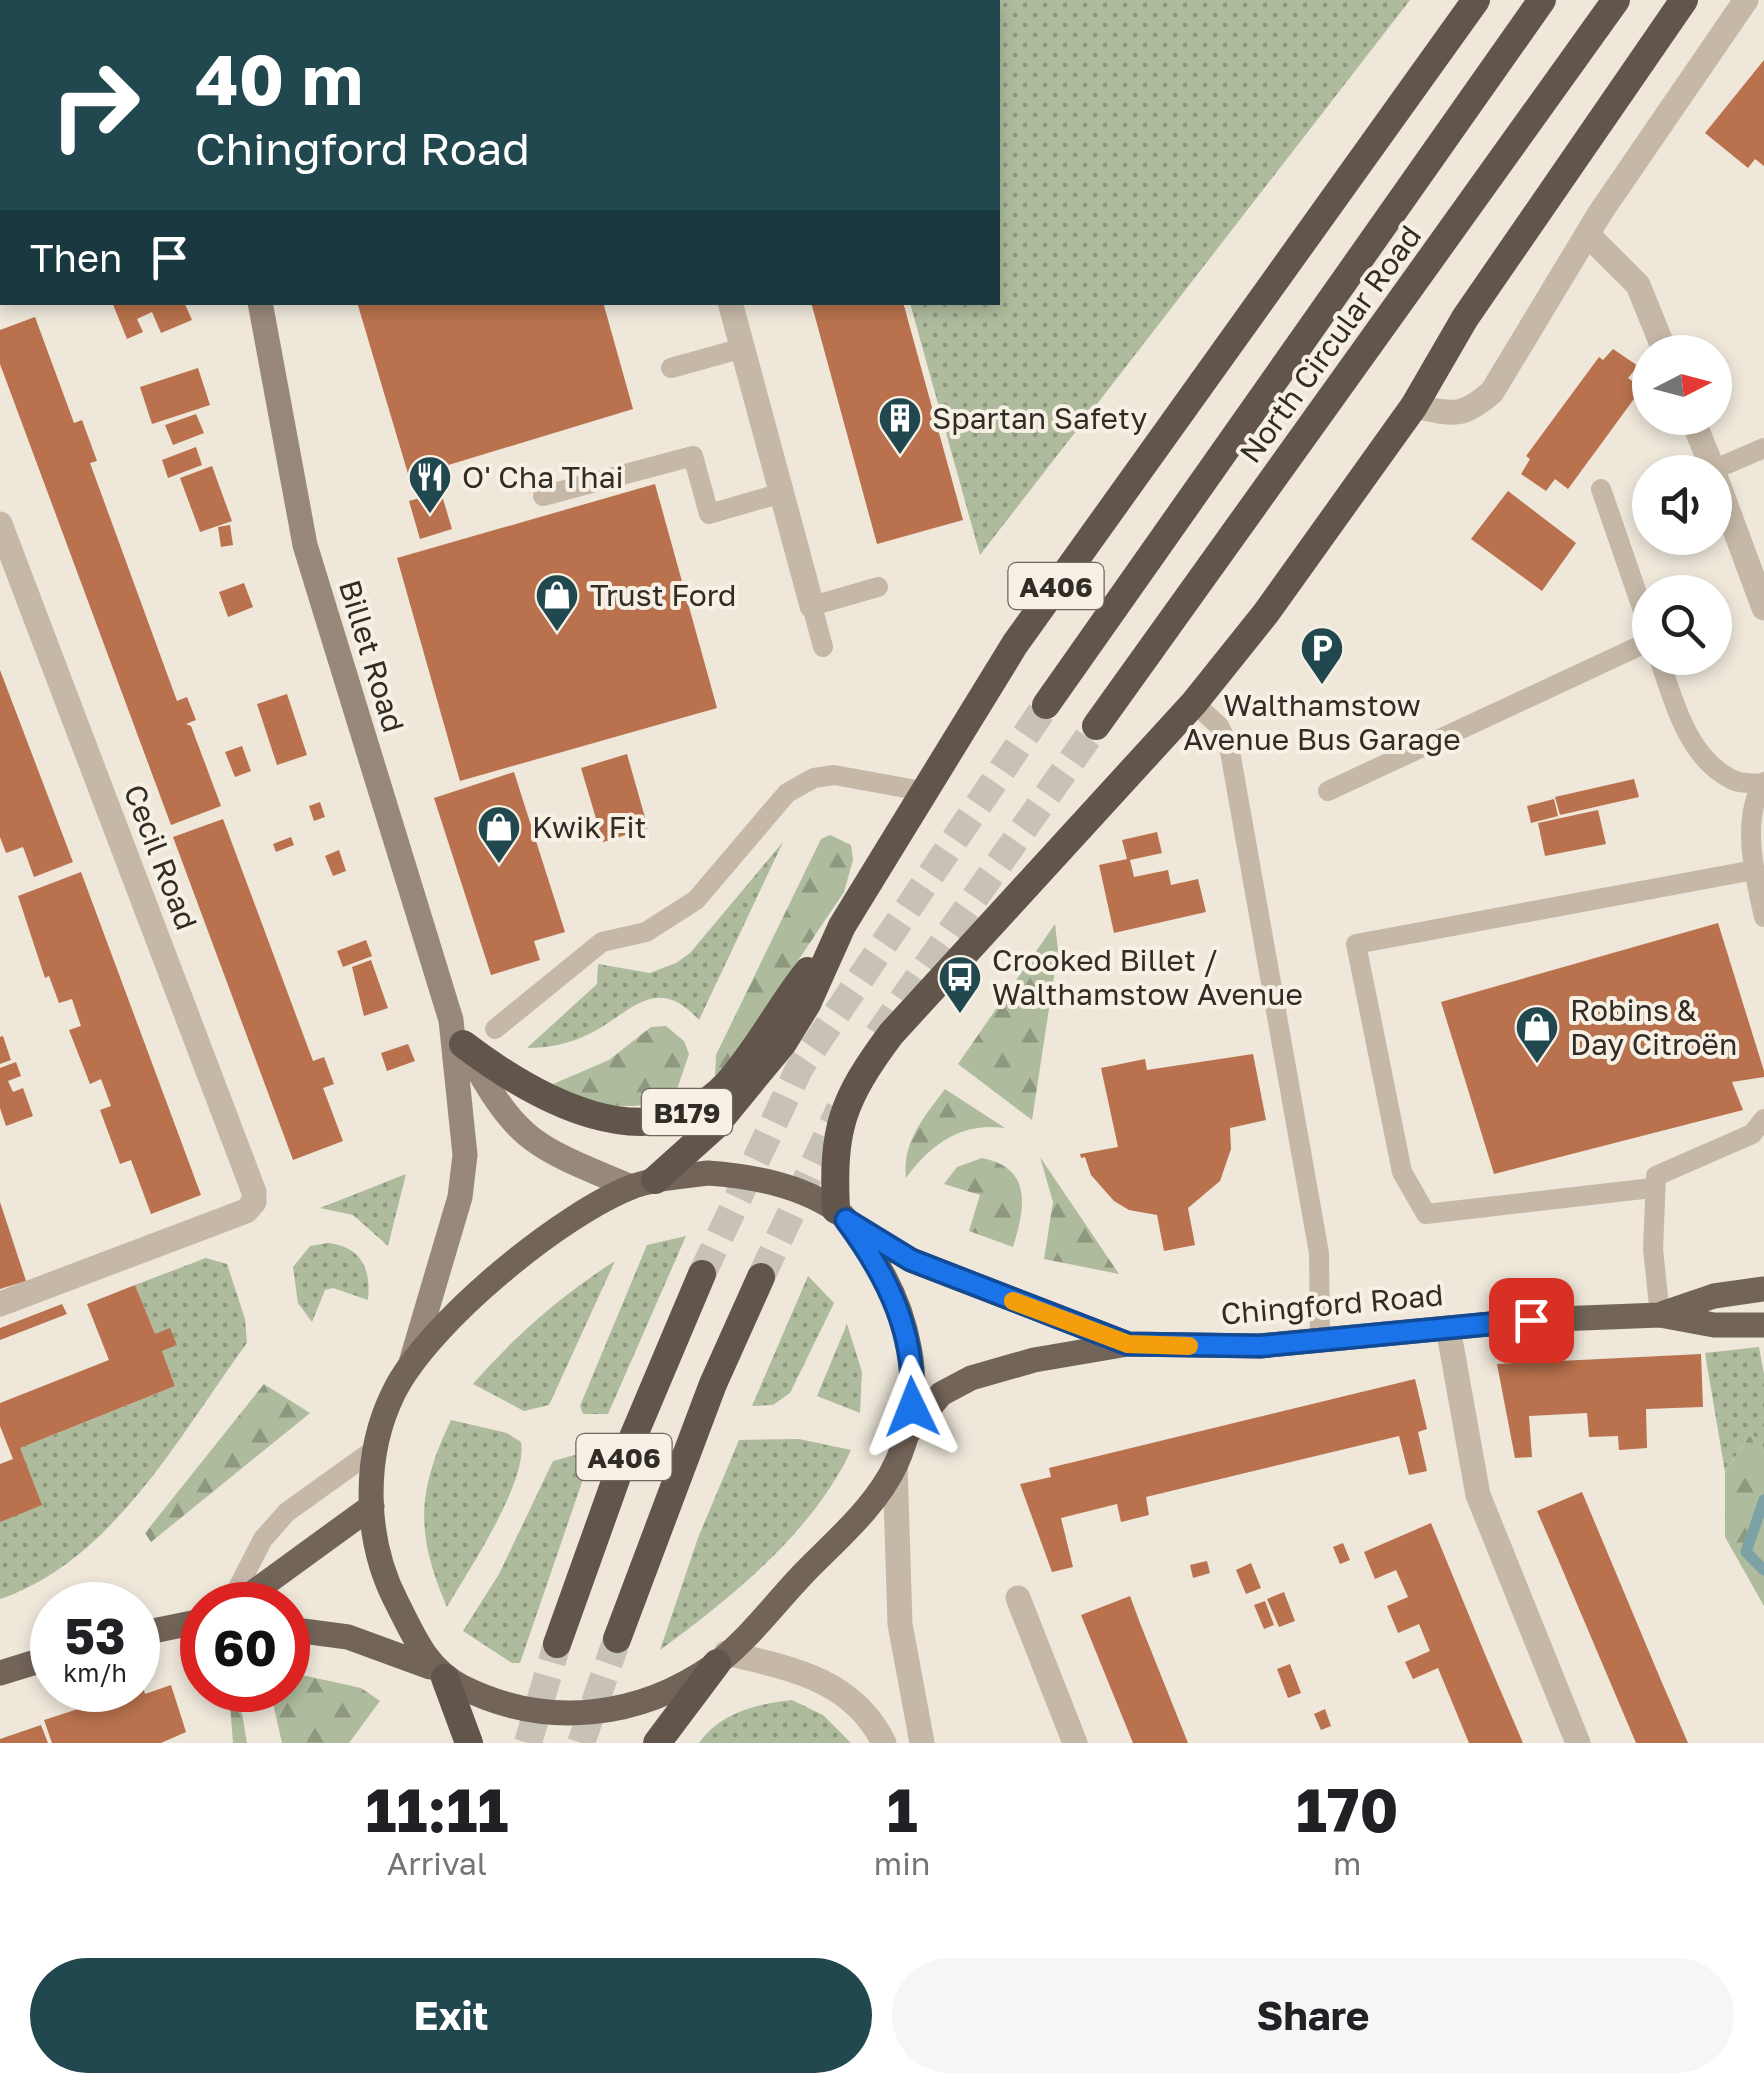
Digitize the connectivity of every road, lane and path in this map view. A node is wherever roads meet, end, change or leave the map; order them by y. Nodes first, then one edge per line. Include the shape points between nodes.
1 (1476, 0) edge
2 (1542, 0) edge
3 (1616, 0) edge
4 (1684, 0) edge
5 (1746, 0) edge
6 (1595, 224) junction
7 (261, 305) edge
8 (731, 305) edge
9 (1658, 335) edge
10 (743, 348) junction
11 (671, 368) dead end
12 (1414, 406) junction
13 (1764, 448) edge
14 (1732, 464) edge
15 (1602, 489) dead end
16 (782, 493) junction
17 (543, 496) dead end
18 (1732, 522) edge
19 (0, 524) edge
20 (1632, 578) edge
21 (878, 587) dead end
22 (812, 606) junction
23 (1764, 608) edge
24 (823, 647) dead end
25 (1632, 649) edge
26 (1665, 675) edge
27 (1194, 702) junction
28 (1046, 704) tunnel mouth
29 (1096, 726) tunnel mouth
30 (1763, 783) edge
31 (922, 791) junction
32 (1328, 791) dead end
33 (1754, 870) junction
34 (1764, 917) edge
35 (842, 926) junction
36 (496, 1028) dead end
37 (457, 1032) junction
38 (1764, 1120) edge
39 (643, 1184) junction
40 (1652, 1188) junction
41 (841, 1215) junction
42 (702, 1274) tunnel mouth
43 (760, 1277) tunnel mouth
44 (1764, 1289) edge
45 (0, 1304) edge
46 (1660, 1315) junction
47 (1764, 1325) edge
48 (1448, 1328) junction
49 (1320, 1340) junction
50 (1128, 1344) junction
51 (410, 1366) junction
52 (903, 1440) junction
53 (376, 1449) junction
54 (895, 1466) junction
55 (372, 1506) junction
56 (242, 1582) edge
57 (265, 1582) edge
58 (1018, 1598) dead end
59 (310, 1632) edge
60 (617, 1639) tunnel mouth
61 (557, 1644) tunnel mouth
62 (721, 1658) junction
63 (30, 1664) edge
64 (438, 1672) junction
65 (0, 1673) edge
66 (469, 1743) edge
67 (657, 1743) edge
68 (884, 1743) edge
69 (922, 1743) edge
70 (1075, 1743) edge
71 (1578, 1743) edge

1 - 31 highway, A406 via 1015,644
2 - 28 highway, North Circular Road / A406
3 - 29 highway, North Circular Road
4 - 12 highway via 1466,318
5 - 6 street
6 - 9 street via 1638,285
6 - 12 street via 1492,392 1471,410 1452,414
7 - 37 main road, Billet Road via 306,545
8 - 10 street
10 - 11 lane
10 - 16 street
12 - 27 highway
13 - 14 lane
15 - 20 lane
16 - 17 lane via 709,514 693,456
16 - 22 street
18 - 23 street
19 - 45 street, Cecil Road via 254,1192 246,1211
21 - 22 lane
22 - 24 lane
25 - 32 lane
26 - 30 lane via 1698,748 1732,780
27 - 41 highway via 860,1074 833,1155
27 - 49 lane via 1229,746 1319,1253
30 - 33 lane via 1752,810
31 - 35 highway, A406
31 - 36 lane via 834,775 787,793 696,900 646,932 602,942
33 - 34 lane
33 - 40 lane via 1356,944 1402,1172 1426,1214
35 - 37 highway, B179 via 724,1087 687,1112 638,1122 594,1114 510,1079
35 - 39 highway, A406 via 783,1043 714,1127
37 - 39 main road, Billet Road via 521,1134 543,1150
37 - 51 main road, Billet Road via 462,1183
38 - 40 lane via 1752,1134 1656,1176
39 - 41 main road, Chingford Road via 734,1175 774,1182
39 - 51 main road via 564,1224 499,1274
40 - 46 lane
41 - 50 main road, Chingford Road via 911,1260
41 - 52 main road via 881,1268 904,1321 914,1375
42 - 61 highway, A406 via 620,1468
43 - 60 highway, A406 via 712,1384
44 - 46 main road, Chingford Road via 1714,1296
46 - 47 main road, Chingford Road
46 - 48 main road, Chingford Road
48 - 49 main road, Chingford Road
48 - 71 street via 1478,1495
49 - 50 main road, Chingford Road via 1237,1347
50 - 52 main road, Chingford Road via 971,1378 941,1394
51 - 53 main road via 393,1393
52 - 54 main road
53 - 55 main road
53 - 56 lane via 287,1512 262,1539
54 - 62 main road via 866,1509
54 - 69 street via 900,1624
55 - 57 main road
55 - 64 main road via 382,1566
58 - 70 street
59 - 64 main road via 348,1637
62 - 64 main road via 628,1708 562,1715 506,1706
62 - 67 highway
62 - 68 street via 827,1680 858,1703
63 - 65 main road
64 - 66 highway

